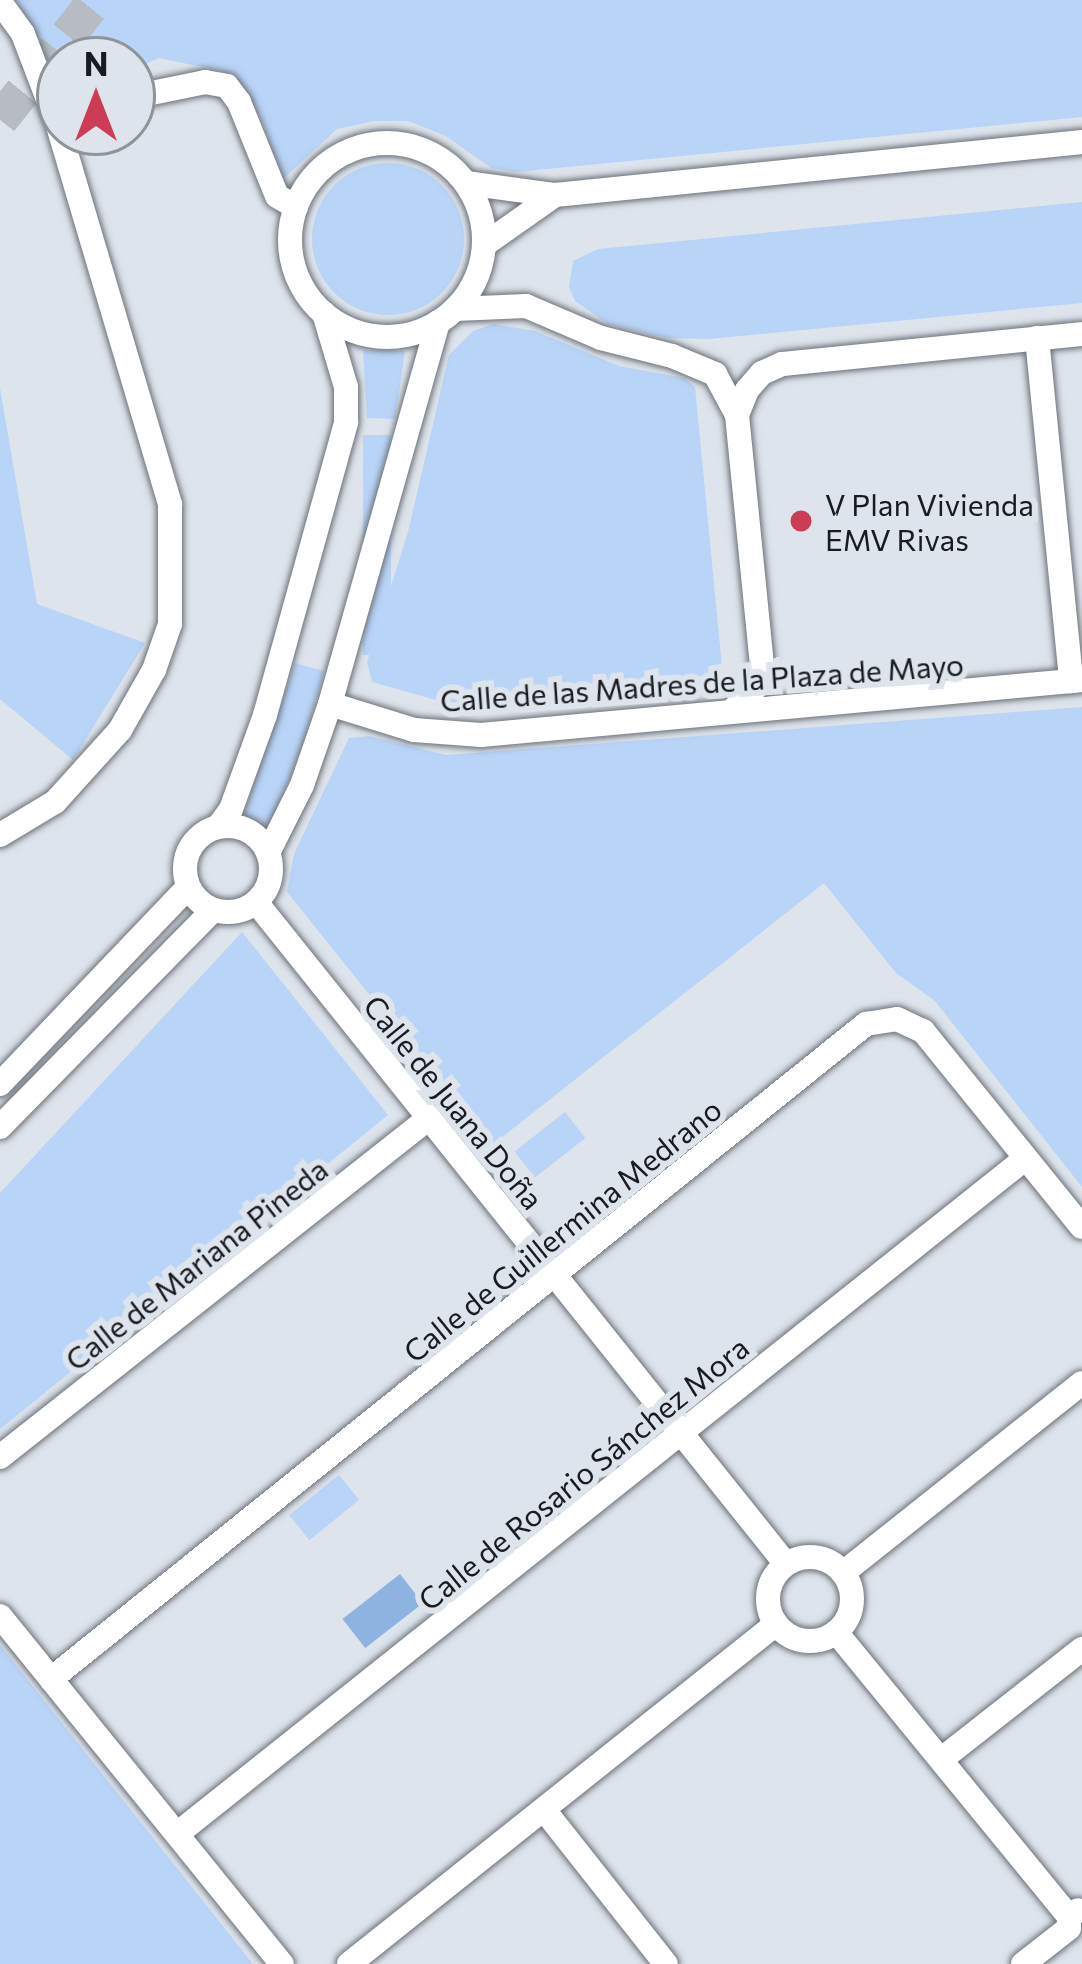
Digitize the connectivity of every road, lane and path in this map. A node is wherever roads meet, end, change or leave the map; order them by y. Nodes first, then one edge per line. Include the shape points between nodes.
1 (0, 2) edge
2 (36, 66) edge
3 (156, 92) edge
4 (1082, 142) edge
5 (69, 156) edge
6 (466, 183) junction
7 (555, 195) junction
8 (296, 207) junction
9 (484, 245) junction
10 (324, 313) junction
11 (446, 316) junction
12 (1082, 334) edge
13 (1036, 338) junction
14 (737, 415) junction
15 (762, 666) junction
16 (1077, 681) edge
17 (330, 704) junction
18 (797, 708) junction
19 (733, 710) junction
20 (218, 827) junction
21 (0, 836) edge
22 (268, 853) junction
23 (188, 887) junction
24 (256, 902) junction
25 (213, 910) junction
26 (0, 1084) edge
27 (429, 1118) junction
28 (0, 1127) edge
29 (1026, 1158) junction
30 (1082, 1227) edge
31 (555, 1275) junction
32 (1082, 1382) edge
33 (682, 1434) junction
34 (0, 1457) edge
35 (785, 1564) junction
36 (843, 1574) junction
37 (0, 1616) edge
38 (776, 1624) junction
39 (836, 1632) junction
40 (1082, 1648) edge
41 (51, 1678) junction
42 (943, 1758) junction
43 (545, 1811) junction
44 (177, 1834) junction
45 (1076, 1912) edge
46 (282, 1964) edge
47 (349, 1964) edge
48 (666, 1964) edge
49 (1023, 1964) edge

1 - 2 street
3 - 8 street via 226,86 278,196
4 - 7 street
5 - 21 street via 170,504 170,624 119,730 55,802
6 - 7 street
6 - 8 street via 441,158 378,143 320,170
6 - 9 street via 482,216
7 - 9 street
8 - 10 street via 293,264
9 - 11 street via 479,273
10 - 11 street via 379,336 400,336
10 - 20 street via 342,368 346,422 265,715
11 - 14 street via 526,306 601,338 701,365 715,374
11 - 17 street
12 - 13 street
13 - 14 street via 782,364 762,373
13 - 16 street
14 - 15 street
15 - 18 street
15 - 19 street via 757,686
16 - 18 street, Calle de las Madres de la Plaza de Mayo
17 - 19 street, Calle de las Madres de la Plaza de Mayo via 448,736
17 - 22 street
18 - 19 street, Calle de las Madres de la Plaza de Mayo
20 - 22 street via 245,829
20 - 23 street via 190,848
22 - 24 street via 270,879
23 - 25 street
23 - 26 street
24 - 25 street
24 - 27 street, Calle de Juana Doña
25 - 28 street
27 - 31 street, Calle de Juana Doña
27 - 34 street, Calle de Mariana Pineda
29 - 30 street, Calle de Guillermina Medrano
29 - 31 street, Calle de Guillermina Medrano via 923,1031 881,1019
29 - 33 street, Calle de Rosario Sánchez Mora
31 - 33 street, Calle de Juana Doña
31 - 41 street, Calle de Guillermina Medrano
32 - 36 street
33 - 35 street, Calle de Juana Doña
33 - 44 street, Calle de Rosario Sánchez Mora
35 - 36 street via 810,1557
35 - 38 street via 767,1599
36 - 39 street via 852,1598
37 - 41 street
38 - 39 street via 811,1641
38 - 43 street
39 - 42 street
40 - 42 street
41 - 44 street
42 - 45 street
43 - 47 street
43 - 48 street
44 - 46 street
45 - 49 street via 1069,1928

